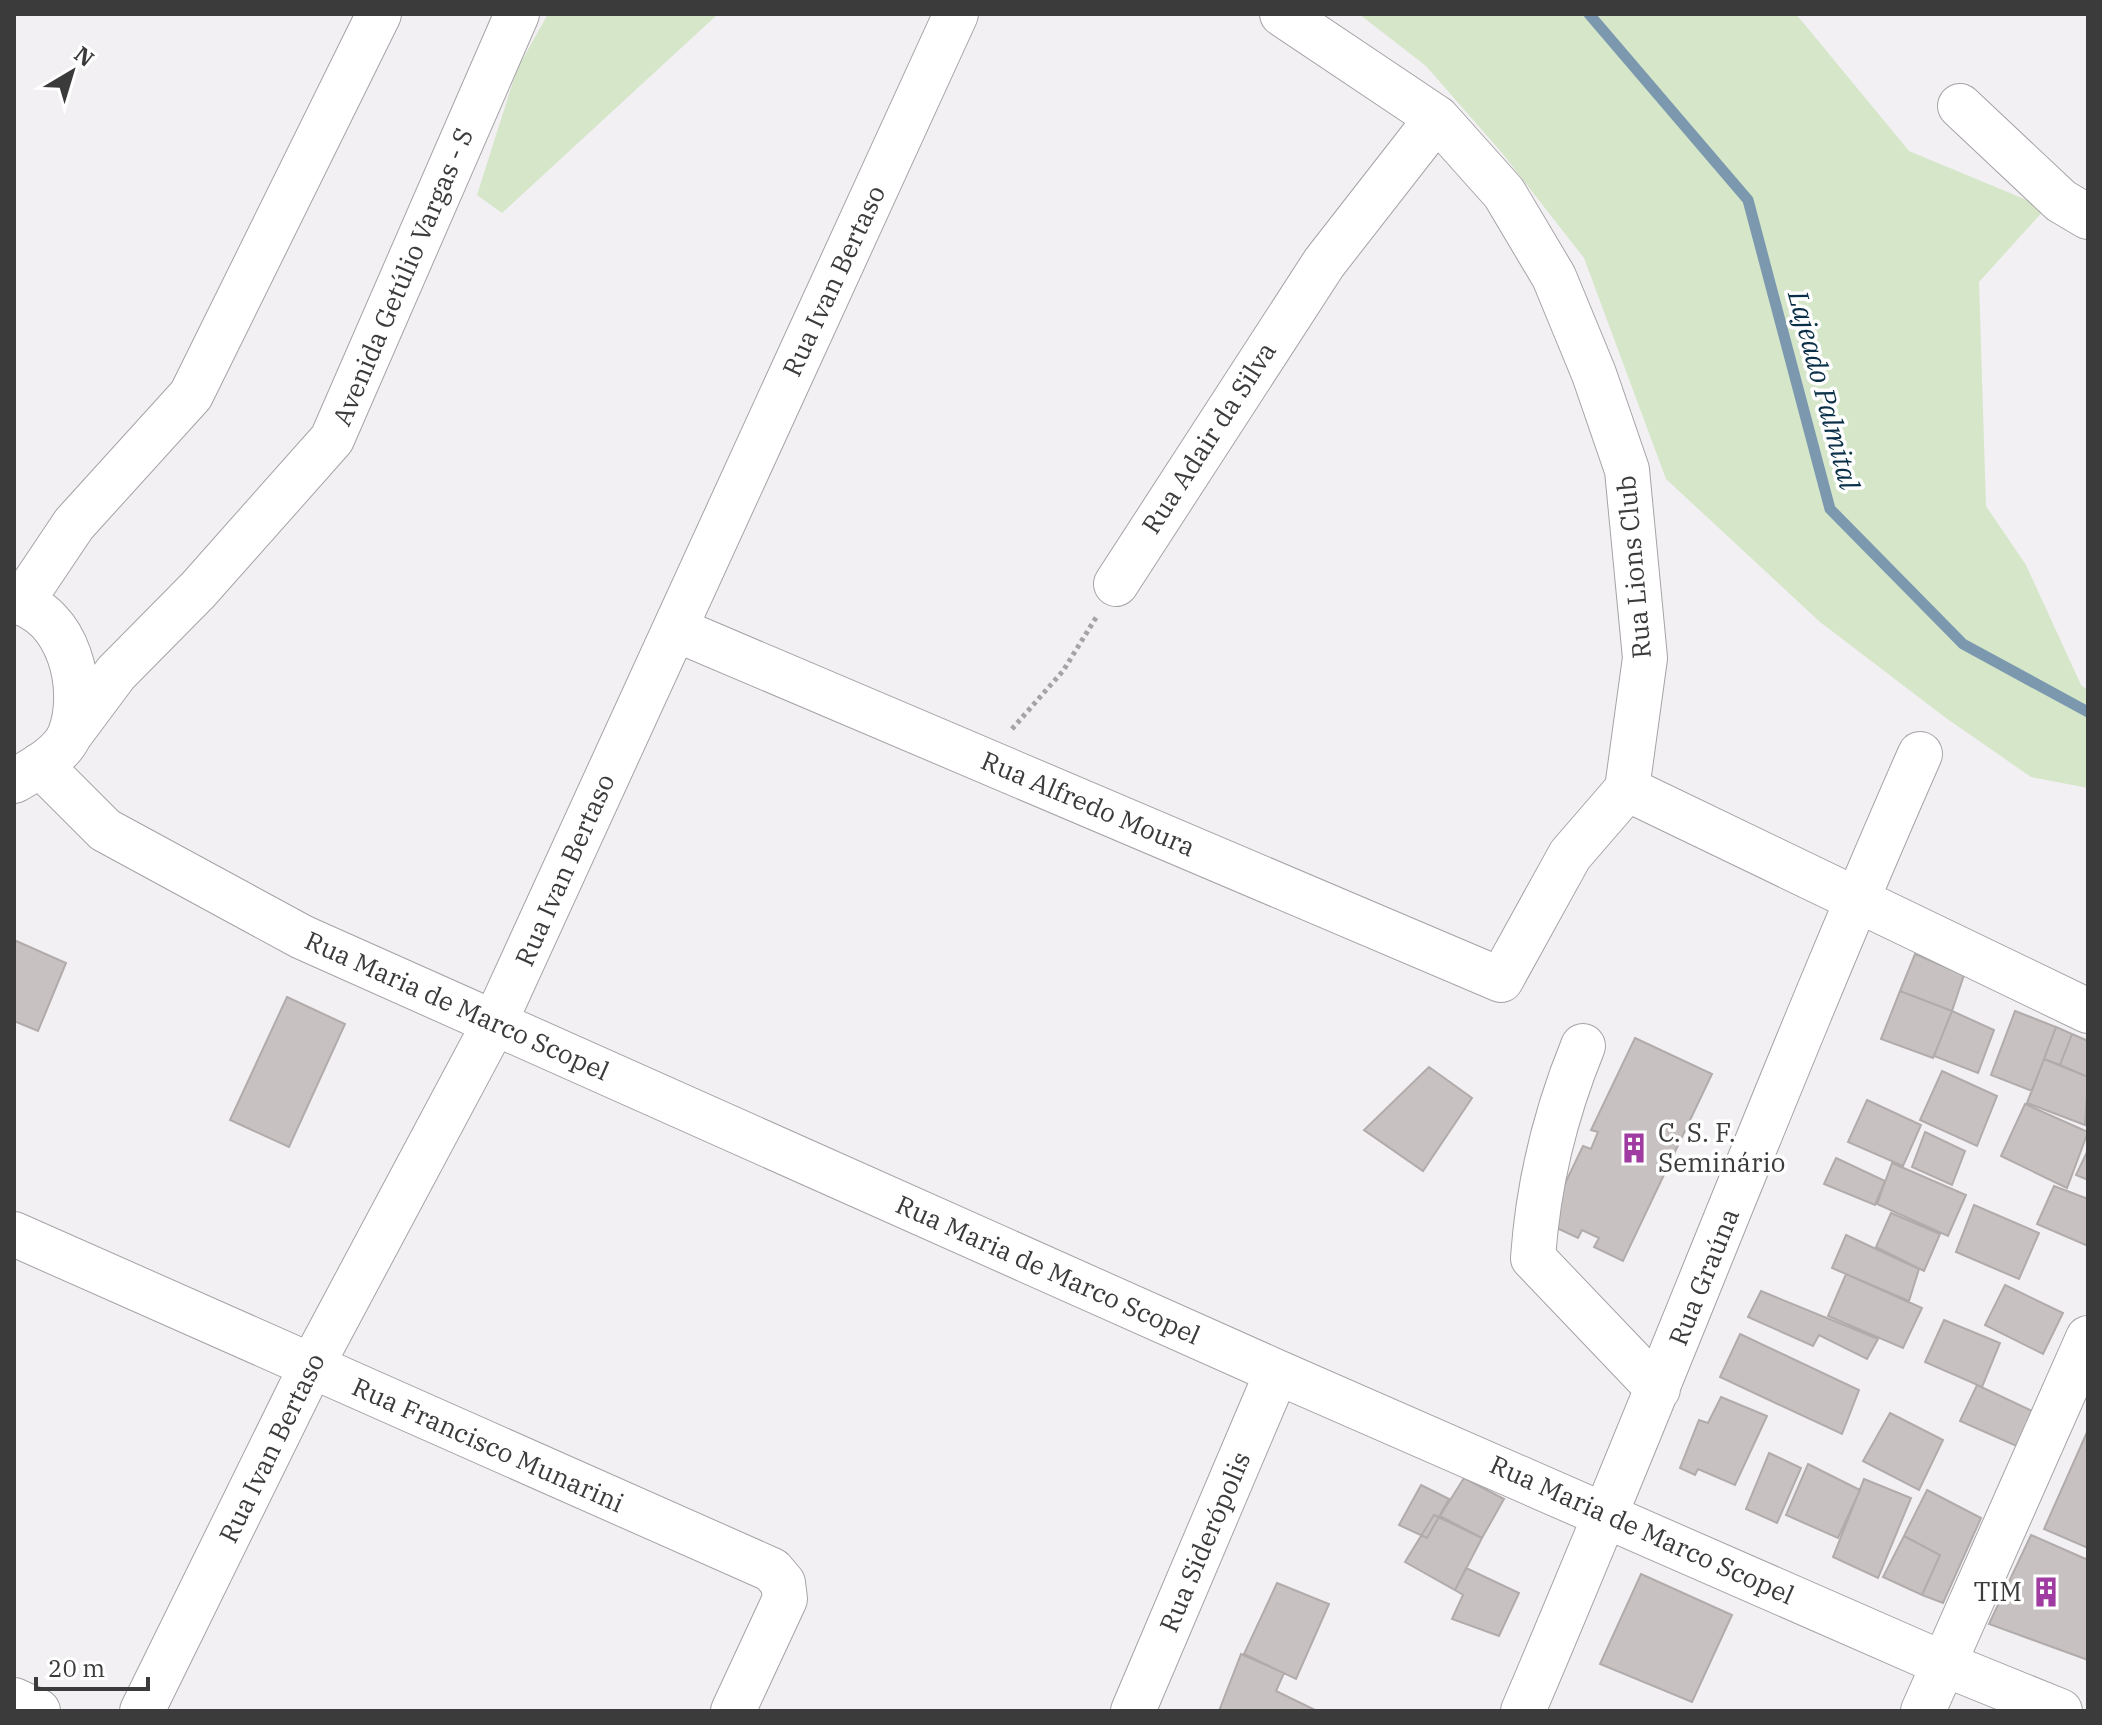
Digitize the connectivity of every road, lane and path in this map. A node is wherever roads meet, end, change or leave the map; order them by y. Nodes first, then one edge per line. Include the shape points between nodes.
1 (379, 14) edge
2 (517, 14) edge
3 (956, 14) edge
4 (1282, 14) edge
5 (1960, 106) dead end
6 (1437, 118) junction
7 (2088, 217) edge
8 (1116, 584) joint
9 (18, 602) edge
10 (675, 629) junction
11 (1920, 754) dead end
12 (984, 760) junction
13 (46, 767) edge
14 (1627, 789) junction
15 (1856, 900) junction
16 (2088, 1011) edge
17 (494, 1024) junction
18 (1583, 1046) dead end
19 (14, 1234) edge
20 (2088, 1338) edge
21 (311, 1367) junction
22 (1277, 1372) junction
23 (1658, 1389) junction
24 (1608, 1514) junction
25 (1944, 1664) junction
26 (14, 1700) edge
27 (38, 1711) edge
28 (142, 1711) edge
29 (733, 1711) edge
30 (1133, 1711) edge
31 (1523, 1711) edge
32 (1923, 1711) edge
33 (2060, 1711) edge

1 - 9 street via 191,395 74,524
2 - 13 street, Avenida Getúlio Vargas - S via 332,439 116,673
3 - 10 street, Rua Ivan Bertaso
4 - 6 street, Rua Lions Club
5 - 7 street via 2061,201
6 - 8 street, Rua Adair da Silva via 1324,263
6 - 14 street, Rua Lions Club via 1504,193 1554,277 1627,470 1645,658
8 - 12 path via 1063,671
9 - 13 street via 51,625 71,657 77,694
10 - 12 street, Rua Alfredo Moura
10 - 17 street, Rua Ivan Bertaso
11 - 15 street, Rua Graúna
12 - 14 street, Rua Alfredo Moura via 1501,980 1570,855
13 - 17 street, Rua Maria de Marco Scopel via 105,830 302,937
14 - 15 street
15 - 16 street
15 - 23 street, Rua Graúna
17 - 21 street, Rua Ivan Bertaso
17 - 22 street, Rua Maria de Marco Scopel
18 - 23 street via 1563,1097 1533,1258
19 - 21 street, Rua Francisco Munarini
20 - 25 street
21 - 28 street, Rua Ivan Bertaso
21 - 29 street, Rua Francisco Munarini via 772,1570 783,1583 785,1599
22 - 24 street, Rua Maria de Marco Scopel
22 - 30 street, Rua Siderópolis
23 - 24 street, Rua Graúna
24 - 25 street, Rua Maria de Marco Scopel
24 - 31 street, Rua Graúna
25 - 32 street
25 - 33 street, Rua Maria de Marco Scopel
26 - 27 street

